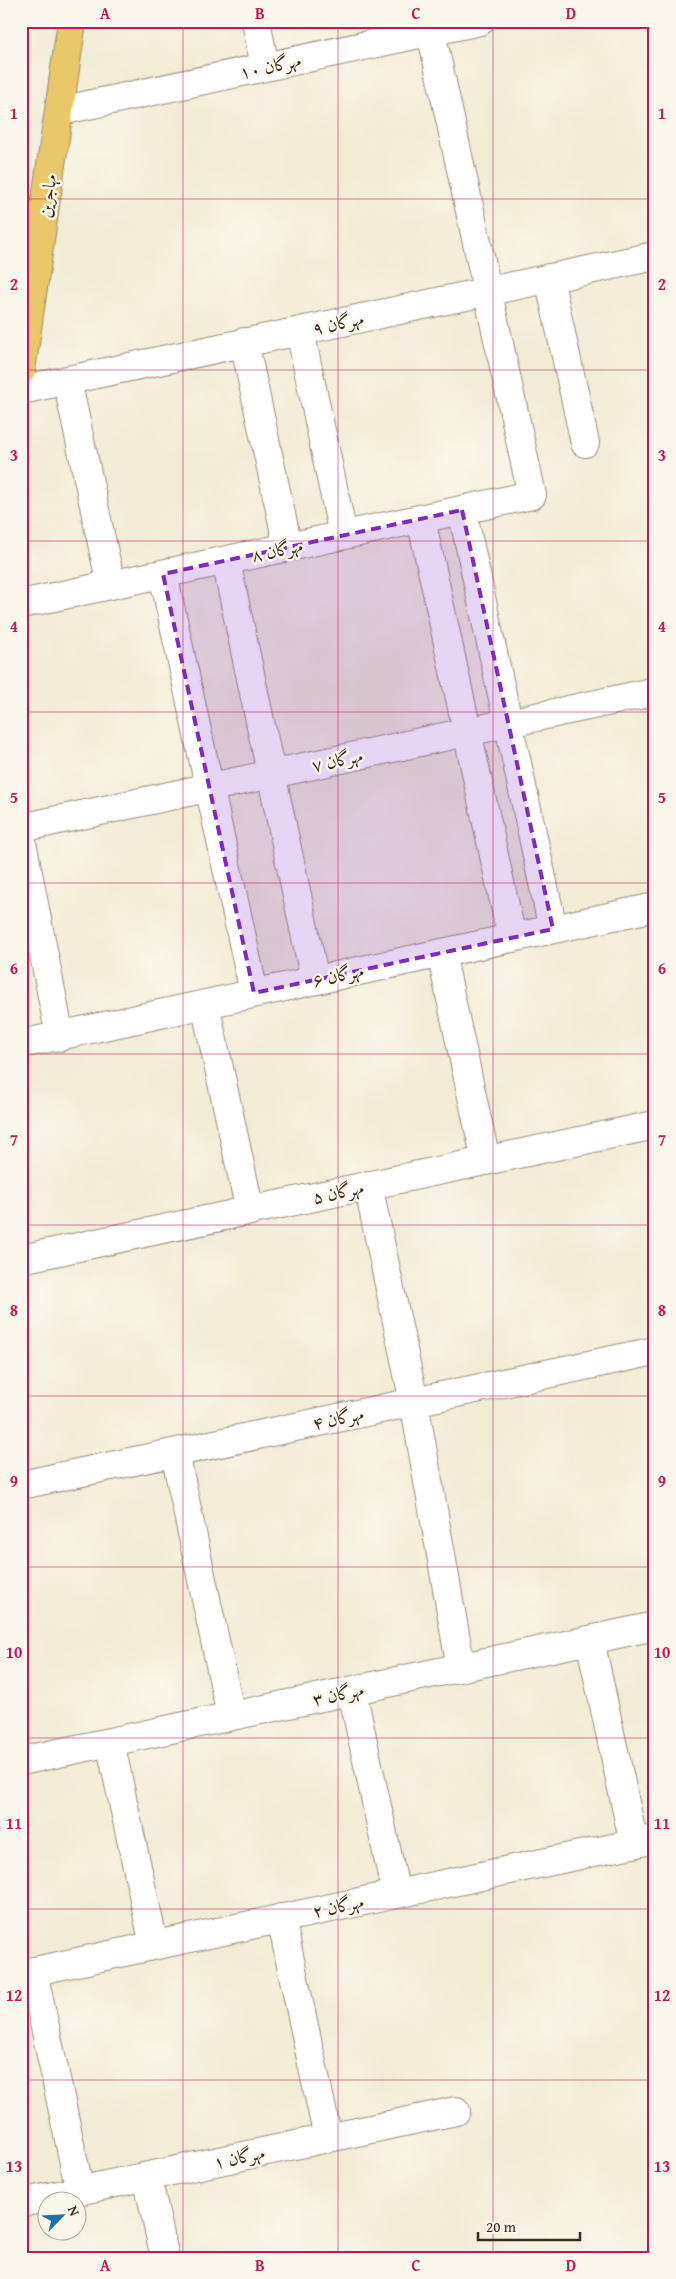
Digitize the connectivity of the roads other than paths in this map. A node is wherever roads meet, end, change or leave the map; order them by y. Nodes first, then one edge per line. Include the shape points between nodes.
1 (72, 21) edge
2 (256, 21) edge
3 (480, 21) edge
4 (431, 32) junction
5 (265, 66) junction
6 (60, 110) junction
7 (655, 256) edge
8 (549, 278) junction
9 (488, 291) junction
10 (300, 331) junction
11 (244, 342) junction
12 (21, 370) edge
13 (67, 380) junction
14 (21, 390) edge
15 (585, 443) dead end
16 (462, 510) junction
17 (421, 519) junction
18 (343, 536) junction
19 (288, 547) junction
20 (226, 561) junction
21 (163, 574) junction
22 (112, 585) junction
23 (21, 604) edge
24 (652, 692) dead end
25 (508, 723) junction
26 (467, 732) junction
27 (272, 774) junction
28 (209, 788) junction
29 (21, 828) edge
30 (21, 837) edge
31 (655, 907) edge
32 (553, 929) junction
33 (512, 938) junction
34 (441, 953) junction
35 (316, 980) junction
36 (254, 993) junction
37 (205, 1004) junction
38 (60, 1037) junction
39 (21, 1044) edge
40 (655, 1125) edge
41 (486, 1161) junction
42 (368, 1185) junction
43 (250, 1211) junction
44 (21, 1259) edge
45 (655, 1351) edge
46 (414, 1402) junction
47 (175, 1453) junction
48 (21, 1485) edge
49 (655, 1626) edge
50 (590, 1640) junction
51 (461, 1668) junction
52 (352, 1691) junction
53 (231, 1716) junction
54 (110, 1742) junction
55 (21, 1761) edge
56 (644, 1841) edge
57 (396, 1894) junction
58 (281, 1918) junction
59 (154, 1946) junction
60 (27, 1973) edge
61 (456, 2111) dead end
62 (328, 2138) junction
63 (147, 2177) junction
64 (80, 2191) junction
65 (21, 2203) edge
66 (165, 2258) edge

1 - 6 main road, مهاجرین
2 - 5 street
3 - 4 street, مهرگان ۱۰
4 - 5 street, مهرگان ۱۰
4 - 9 street
5 - 6 street, مهرگان ۱۰
6 - 12 main road, مهاجرین
7 - 8 street, مهرگان ۹
8 - 9 street, مهرگان ۹
8 - 15 street
9 - 10 street, مهرگان ۹
9 - 16 street, مهرگان ۸ via 532,495
10 - 11 street, مهرگان ۹
10 - 18 street
11 - 13 street, مهرگان ۹
11 - 19 street
13 - 14 street, مهرگان ۹
13 - 22 street
16 - 17 street, مهرگان ۸
16 - 25 street
17 - 18 street, مهرگان ۸
17 - 26 street
18 - 19 street, مهرگان ۸
19 - 20 street, مهرگان ۸
20 - 21 street, مهرگان ۸
20 - 27 street
21 - 22 street, مهرگان ۸
21 - 28 street
22 - 23 street, مهرگان ۸
24 - 25 street, مهرگان ۷
25 - 26 street, مهرگان ۷
25 - 32 street
26 - 27 street, مهرگان ۷
26 - 33 street
27 - 28 street, مهرگان ۷
27 - 35 street
28 - 29 street, مهرگان ۷
28 - 36 street
30 - 38 street
31 - 32 street, مهرگان ۶
32 - 33 street, مهرگان ۶
33 - 34 street, مهرگان ۶
34 - 35 street, مهرگان ۶
34 - 41 street
35 - 36 street, مهرگان ۶
36 - 37 street, مهرگان ۶
37 - 38 street, مهرگان ۶
37 - 43 street
38 - 39 street, مهرگان ۶
40 - 41 street, مهرگان ۵
41 - 42 street, مهرگان ۵
42 - 43 street, مهرگان ۵
42 - 46 street
43 - 44 street, مهرگان ۵
45 - 46 street, مهرگان ۴
46 - 47 street, مهرگان ۴
46 - 51 street
47 - 48 street, مهرگان ۴
47 - 53 street
49 - 50 street, مهرگان ۳
50 - 51 street, مهرگان ۳
50 - 56 street
51 - 52 street, مهرگان ۳
52 - 53 street, مهرگان ۳
52 - 57 street
53 - 54 street, مهرگان ۳
54 - 55 street, مهرگان ۳
54 - 59 street
56 - 57 street, مهرگان ۲
57 - 58 street, مهرگان ۲
58 - 59 street, مهرگان ۲
58 - 62 street
59 - 60 street, مهرگان ۲
60 - 64 street
61 - 62 street, مهرگان ۱
62 - 63 street, مهرگان ۱
63 - 64 street, مهرگان ۱
63 - 66 street
64 - 65 street, مهرگان ۱

